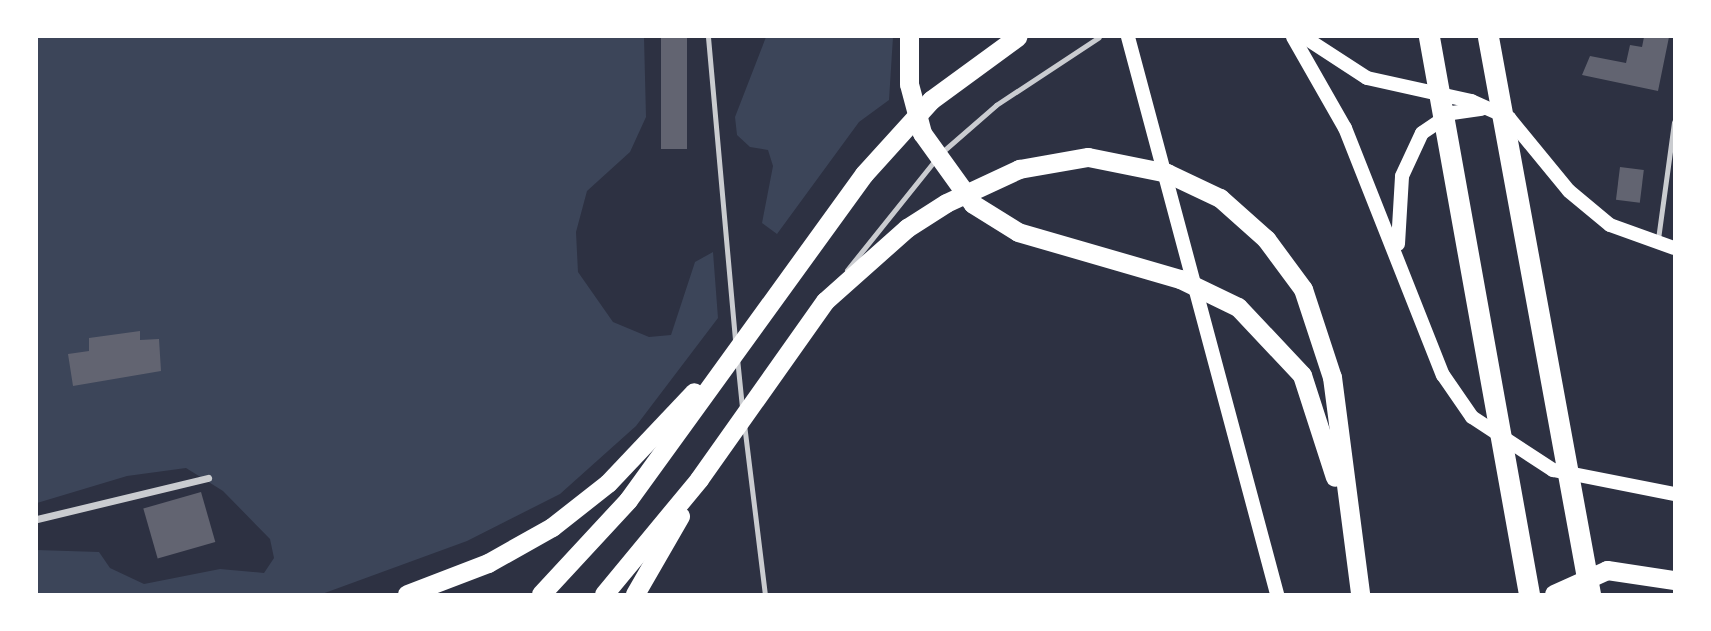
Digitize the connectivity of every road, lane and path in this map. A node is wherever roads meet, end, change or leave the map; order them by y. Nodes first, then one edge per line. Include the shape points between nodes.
1 (708, 37) edge
2 (909, 37) edge
3 (1017, 37) edge
4 (1099, 37) edge
5 (1128, 37) edge
6 (1293, 37) edge
7 (1304, 37) edge
8 (1429, 37) edge
9 (1488, 37) edge
10 (1490, 108) junction
11 (1674, 122) edge
12 (1657, 246) junction
13 (1674, 248) edge
14 (1405, 276) junction
15 (825, 301) junction
16 (750, 329) junction
17 (701, 476) junction
18 (208, 478) dead end
19 (1674, 494) edge
20 (37, 519) edge
21 (1354, 550) junction
22 (1674, 580) edge
23 (407, 594) edge
24 (541, 594) edge
25 (604, 594) edge
26 (635, 594) edge
27 (765, 594) edge
28 (1277, 594) edge
29 (1360, 594) edge
30 (1529, 594) edge
31 (1554, 594) edge
32 (1590, 594) edge

1 - 27 lane via 720,209
2 - 21 highway via 909,84 922,133 973,204 1030,236 1212,292 1283,348 1315,400
3 - 16 highway via 909,123
4 - 15 lane via 946,148
5 - 28 main road
6 - 14 main road via 1345,128
7 - 10 main road via 1367,78
8 - 30 highway
9 - 32 highway
10 - 12 main road via 1522,131 1588,208 1635,239
10 - 14 main road via 1435,122 1412,152 1396,209
11 - 12 lane
12 - 13 main road
14 - 19 main road via 1443,374 1493,436 1553,470
15 - 17 highway
15 - 21 highway via 907,228 956,198 1019,169 1088,157 1130,163 1195,184 1243,217 1287,264 1324,340
16 - 23 highway via 608,483 552,527 488,563
16 - 24 highway via 677,436 591,546
17 - 25 highway
17 - 26 highway
18 - 20 street
21 - 29 highway
22 - 31 highway via 1607,570

